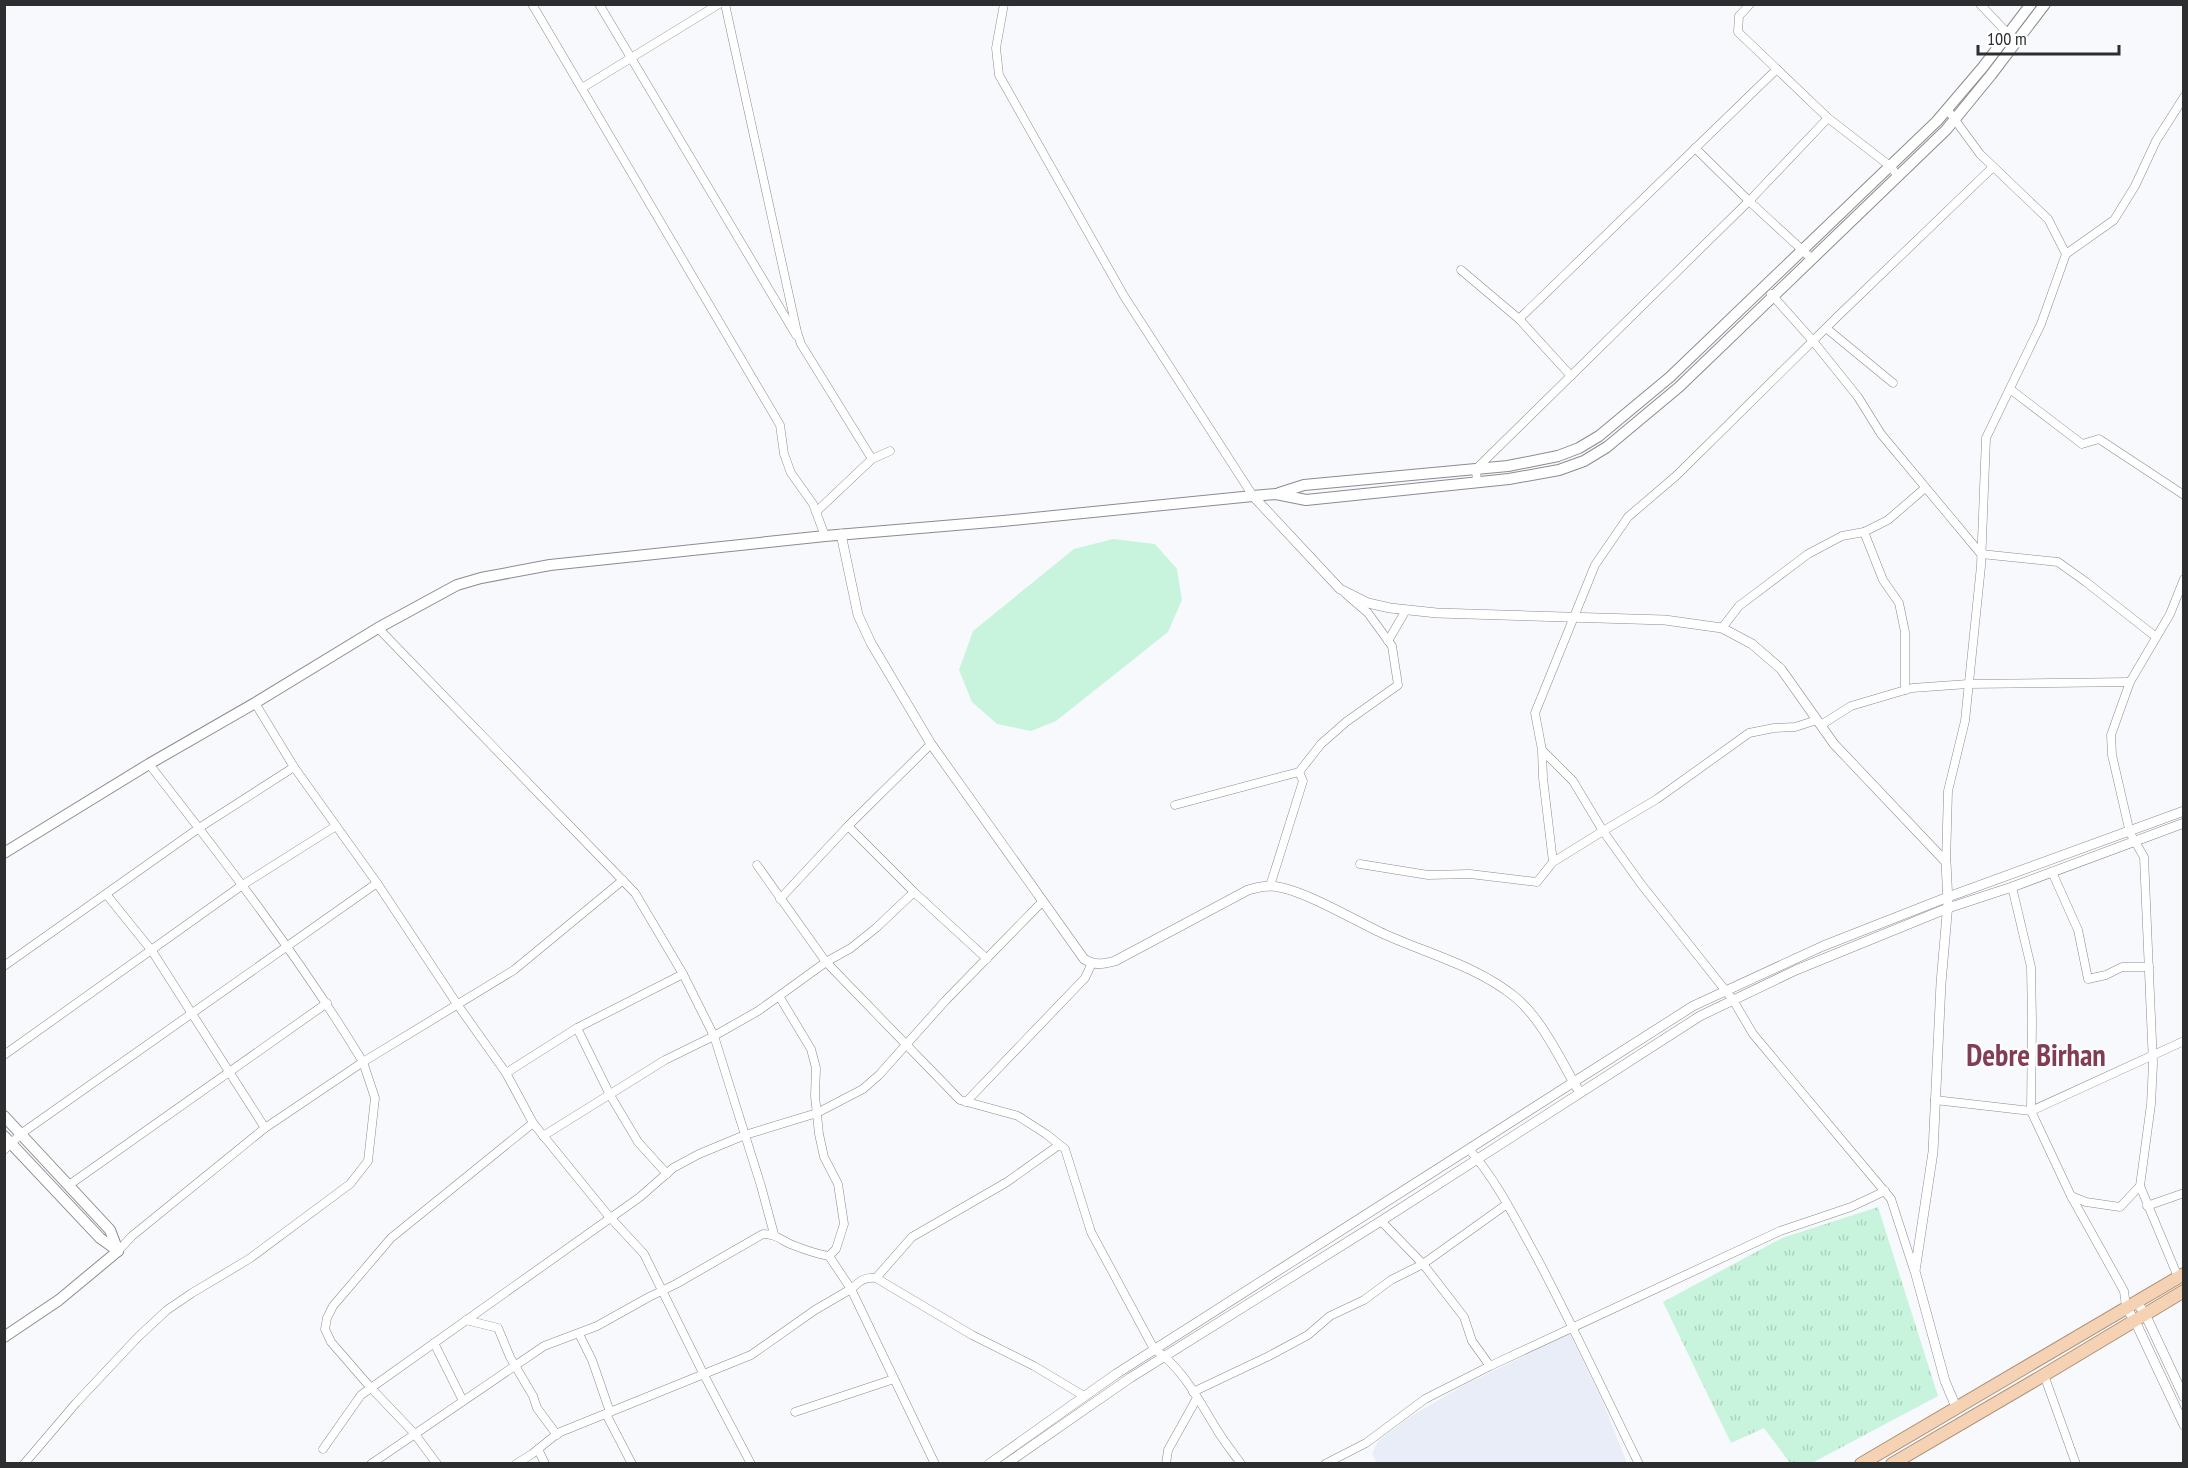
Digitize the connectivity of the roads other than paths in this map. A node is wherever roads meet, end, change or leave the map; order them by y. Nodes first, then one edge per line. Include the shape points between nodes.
1 (532, 4) edge
2 (599, 4) edge
3 (719, 4) edge
4 (725, 4) edge
5 (1004, 4) edge
6 (1750, 4) edge
7 (1980, 4) edge
8 (2031, 4) edge
9 (2044, 4) edge
10 (2012, 38) junction
11 (632, 58) junction
12 (1776, 69) junction
13 (582, 88) junction
14 (2184, 97) edge
15 (1947, 109) junction
16 (1828, 118) junction
17 (1955, 119) junction
18 (1695, 148) junction
19 (1890, 166) junction
20 (1993, 167) junction
21 (1898, 176) junction
22 (1749, 201) junction
23 (1802, 250) junction
24 (2066, 254) junction
25 (1812, 259) junction
26 (1461, 270) dead end
27 (1764, 287) junction
28 (1773, 296) junction
29 (1519, 318) junction
30 (1826, 328) junction
31 (1813, 341) junction
32 (801, 344) junction
33 (1571, 376) junction
34 (1893, 384) dead end
35 (2010, 389) junction
36 (890, 451) dead end
37 (872, 459) junction
38 (1476, 470) junction
39 (1477, 483) junction
40 (1925, 488) junction
41 (1276, 494) junction
42 (2184, 495) edge
43 (1253, 496) junction
44 (816, 512) junction
45 (1864, 532) junction
46 (841, 534) junction
47 (825, 536) junction
48 (1981, 554) junction
49 (2184, 579) edge
50 (1340, 589) junction
51 (1406, 610) junction
52 (1574, 617) junction
53 (378, 628) junction
54 (1722, 628) junction
55 (2156, 637) junction
56 (1389, 641) junction
57 (2130, 681) junction
58 (1968, 684) junction
59 (1905, 690) junction
60 (255, 703) junction
61 (1819, 722) junction
62 (931, 744) junction
63 (1542, 750) junction
64 (149, 764) junction
65 (294, 767) junction
66 (1299, 772) junction
67 (1175, 805) dead end
68 (2184, 811) edge
69 (2184, 823) edge
70 (336, 826) junction
71 (848, 826) junction
72 (199, 828) junction
73 (1603, 831) junction
74 (2130, 832) junction
75 (2134, 842) junction
76 (4, 853) edge
77 (1553, 862) junction
78 (1946, 862) junction
79 (1360, 864) dead end
80 (757, 866) dead end
81 (2052, 872) junction
82 (623, 880) junction
83 (377, 883) junction
84 (242, 886) junction
85 (1270, 886) junction
86 (2012, 887) junction
87 (914, 891) junction
88 (106, 894) junction
89 (1948, 897) junction
90 (780, 899) junction
91 (1043, 901) junction
92 (1948, 908) junction
93 (286, 947) junction
94 (152, 951) junction
95 (987, 958) junction
96 (826, 962) junction
97 (1092, 963) junction
98 (4, 966) edge
99 (2149, 967) junction
100 (683, 974) junction
101 (1725, 991) junction
102 (779, 996) junction
103 (1733, 1000) junction
104 (327, 1003) junction
105 (457, 1004) junction
106 (192, 1015) junction
107 (577, 1028) junction
108 (714, 1036) junction
109 (2184, 1041) edge
110 (906, 1044) junction
111 (4, 1055) edge
112 (2153, 1055) junction
113 (363, 1062) junction
114 (230, 1072) junction
115 (506, 1073) junction
116 (1574, 1083) junction
117 (1580, 1092) junction
118 (610, 1095) junction
119 (1935, 1100) junction
120 (966, 1102) junction
121 (2031, 1111) junction
122 (817, 1113) junction
123 (4, 1116) edge
124 (533, 1123) junction
125 (264, 1128) junction
126 (22, 1133) junction
127 (744, 1135) junction
128 (543, 1136) junction
129 (7, 1143) edge
130 (1059, 1145) junction
131 (1469, 1149) junction
132 (1477, 1158) junction
133 (666, 1174) junction
134 (69, 1185) junction
135 (2140, 1186) junction
136 (1885, 1191) junction
137 (2184, 1193) edge
138 (2071, 1196) junction
139 (1507, 1204) junction
140 (2147, 1206) junction
141 (611, 1218) junction
142 (1381, 1221) junction
143 (774, 1234) junction
144 (118, 1251) junction
145 (829, 1256) junction
146 (1423, 1264) junction
147 (1915, 1271) junction
148 (2181, 1275) edge
149 (876, 1278) junction
150 (851, 1289) junction
151 (662, 1291) junction
152 (2184, 1291) edge
153 (2131, 1304) junction
154 (2140, 1318) junction
155 (466, 1320) junction
156 (1573, 1326) junction
157 (579, 1334) junction
158 (4, 1337) edge
159 (434, 1343) junction
160 (1154, 1349) junction
161 (1166, 1356) junction
162 (1490, 1366) junction
163 (515, 1367) junction
164 (704, 1375) junction
165 (2044, 1375) junction
166 (894, 1379) junction
167 (371, 1388) junction
168 (1195, 1395) junction
169 (1084, 1396) junction
170 (2184, 1397) edge
171 (463, 1401) junction
172 (1956, 1407) junction
173 (795, 1412) dead end
174 (608, 1413) junction
175 (2184, 1425) edge
176 (414, 1432) junction
177 (557, 1434) junction
178 (322, 1449) dead end
179 (538, 1449) junction
180 (24, 1464) edge
181 (371, 1464) edge
182 (437, 1464) edge
183 (516, 1464) edge
184 (545, 1464) edge
185 (632, 1464) edge
186 (752, 1464) edge
187 (935, 1464) edge
188 (989, 1464) edge
189 (1006, 1464) edge
190 (1166, 1464) edge
191 (1241, 1464) edge
192 (1325, 1464) edge
193 (1639, 1464) edge
194 (1861, 1464) edge
195 (1892, 1464) edge
196 (2076, 1464) edge

1 - 13 street
2 - 11 street
3 - 11 street
4 - 32 street
5 - 43 street via 996,48 999,75 1124,296
6 - 12 street via 1739,16 1738,32
7 - 10 street
8 - 10 main road
9 - 10 main road
10 - 15 main road
10 - 17 main road
11 - 13 street
11 - 32 street
12 - 16 street
12 - 18 street
13 - 44 street via 780,425 791,473
14 - 24 street via 2114,220
15 - 17 street
15 - 19 main road
16 - 19 street
16 - 22 street
17 - 20 street
17 - 21 main road
18 - 22 street
18 - 29 street
19 - 21 street
19 - 23 main road
20 - 24 street via 2048,219
20 - 30 street
21 - 25 main road
22 - 23 street
22 - 33 street
23 - 25 street
23 - 27 main road
24 - 35 street via 2041,324
25 - 28 main road
26 - 29 street
27 - 28 street
27 - 38 main road via 1670,377 1599,436 1558,456
28 - 31 street
28 - 39 main road via 1679,387 1607,447 1559,470
29 - 33 street
30 - 31 street
30 - 34 street
31 - 40 street
31 - 52 street via 1677,475 1628,517 1595,566
32 - 37 street
33 - 38 street
35 - 42 street via 2082,444 2099,439
35 - 48 street via 1986,438
36 - 37 street
37 - 44 street
38 - 39 street
38 - 41 main road via 1304,485
39 - 41 main road via 1306,500
40 - 45 street via 1888,520
40 - 48 street
41 - 43 main road
43 - 46 main road
43 - 50 street
44 - 47 street
45 - 54 street via 1842,536 1808,554 1739,606
45 - 59 street via 1883,580 1899,603 1905,632
46 - 47 main road
46 - 62 street via 858,615
47 - 53 main road via 550,565 482,578 456,585
48 - 55 street via 2058,562
48 - 58 street
49 - 55 street
50 - 51 street via 1368,603
50 - 56 street via 1368,613
51 - 52 street
51 - 56 street
52 - 54 street via 1665,620
52 - 63 street via 1534,713
53 - 60 main road
53 - 82 street
54 - 61 street via 1752,644 1781,669
55 - 57 street
56 - 66 street via 1398,685 1346,722 1321,744
57 - 58 street
57 - 74 street via 2111,735
58 - 59 street
58 - 78 street via 1965,721 1948,791
59 - 61 street via 1851,706
60 - 64 main road
60 - 65 street
61 - 73 street via 1749,733 1657,799
61 - 78 street via 1834,744
62 - 71 street
62 - 91 street
63 - 73 street via 1573,781
63 - 77 street
64 - 72 street
64 - 76 main road
65 - 70 street
65 - 72 street
66 - 67 street
66 - 85 street via 1303,781
68 - 74 street
69 - 75 street
70 - 83 street
70 - 84 street
71 - 87 street
71 - 90 street
72 - 84 street
72 - 88 street
73 - 77 street
73 - 101 street
74 - 75 street
74 - 89 street
75 - 81 street
75 - 99 street via 2144,857
77 - 79 street via 1537,882 1470,874 1428,875
78 - 89 street
80 - 90 street
81 - 86 street
81 - 99 street via 2078,930 2088,979 2122,967
82 - 100 street via 635,893
82 - 105 street via 514,970
83 - 93 street
83 - 105 street
84 - 93 street
84 - 94 street
85 - 97 street via 1248,890 1115,961
85 - 116 street via 1306,896 1497,983 1536,1020
86 - 92 street
86 - 121 street via 2031,967
87 - 95 street
87 - 96 street via 876,928
88 - 94 street
88 - 98 street
89 - 92 street
89 - 101 street via 1823,946
90 - 96 street
91 - 95 street
91 - 97 street via 1084,959
92 - 103 street
92 - 119 street
93 - 104 street
93 - 106 street
94 - 106 street
94 - 111 street
95 - 110 street
96 - 102 street
96 - 110 street
97 - 120 street via 1085,978
99 - 112 street
100 - 107 street
100 - 108 street
101 - 103 street
101 - 116 street via 1693,1006
102 - 108 street
102 - 122 street via 811,1049 816,1068
103 - 117 street via 1700,1016
103 - 136 street via 1753,1034 1784,1073
104 - 113 street
104 - 114 street
105 - 113 street
105 - 115 street
106 - 114 street
106 - 126 street
107 - 115 street
107 - 118 street
108 - 118 street
108 - 127 street
109 - 112 street
110 - 120 street
110 - 122 street via 862,1089
112 - 121 street
112 - 135 street
113 - 125 street
113 - 180 street via 375,1098 368,1161 350,1184 249,1259 166,1310 76,1403
114 - 125 street
114 - 134 street
115 - 124 street
116 - 117 street
116 - 131 street
117 - 132 street
118 - 128 street
118 - 133 street via 638,1142
119 - 121 street
119 - 147 street via 1933,1152
120 - 130 street via 1018,1116
121 - 138 street
122 - 127 street
122 - 145 street via 824,1157 838,1184 844,1224 836,1249
123 - 126 main road
124 - 128 street
124 - 167 street via 391,1238 333,1306 325,1329 331,1342
125 - 144 street
126 - 129 street
126 - 134 main road
127 - 133 street via 699,1154
127 - 143 street
128 - 141 street
129 - 144 main road via 100,1238
130 - 149 street via 1007,1182 912,1237
130 - 160 street via 1065,1149 1091,1232
131 - 132 street
131 - 160 street
132 - 139 street
132 - 142 street
133 - 141 street
134 - 144 main road via 110,1230
135 - 138 street via 2120,1207
135 - 140 street
136 - 147 street
136 - 156 street via 1780,1231
137 - 140 street
138 - 153 street
139 - 146 street
139 - 156 street
140 - 148 street
141 - 151 street via 644,1254
141 - 155 street
142 - 146 street
142 - 161 street
143 - 145 street via 818,1255
143 - 151 street via 763,1234
144 - 158 main road via 59,1300
145 - 150 street
146 - 162 street via 1464,1317 1472,1341
146 - 168 street via 1330,1316 1308,1335
147 - 172 street
148 - 153 highway
149 - 150 street via 860,1280
149 - 169 street
150 - 164 street via 751,1355
150 - 166 street
151 - 157 street
151 - 164 street
152 - 154 highway
153 - 154 street
153 - 172 highway
154 - 165 highway
154 - 170 street
154 - 175 street
155 - 159 street
155 - 163 street via 498,1328
156 - 162 street
156 - 193 street
157 - 163 street via 544,1346
157 - 174 street via 592,1360
159 - 167 street
159 - 171 street
160 - 161 street
160 - 169 street
161 - 168 street
161 - 189 street
162 - 192 street via 1425,1399 1366,1443
163 - 171 street
163 - 177 street via 537,1408
164 - 174 street
164 - 186 street
165 - 195 highway
165 - 196 street
166 - 173 street
166 - 187 street
167 - 176 street
167 - 178 street via 361,1395
168 - 190 street via 1168,1450
168 - 191 street
169 - 188 street
171 - 176 street
172 - 194 highway
174 - 177 street
174 - 185 street
176 - 181 street
176 - 182 street
177 - 179 street
179 - 183 street
179 - 184 street

